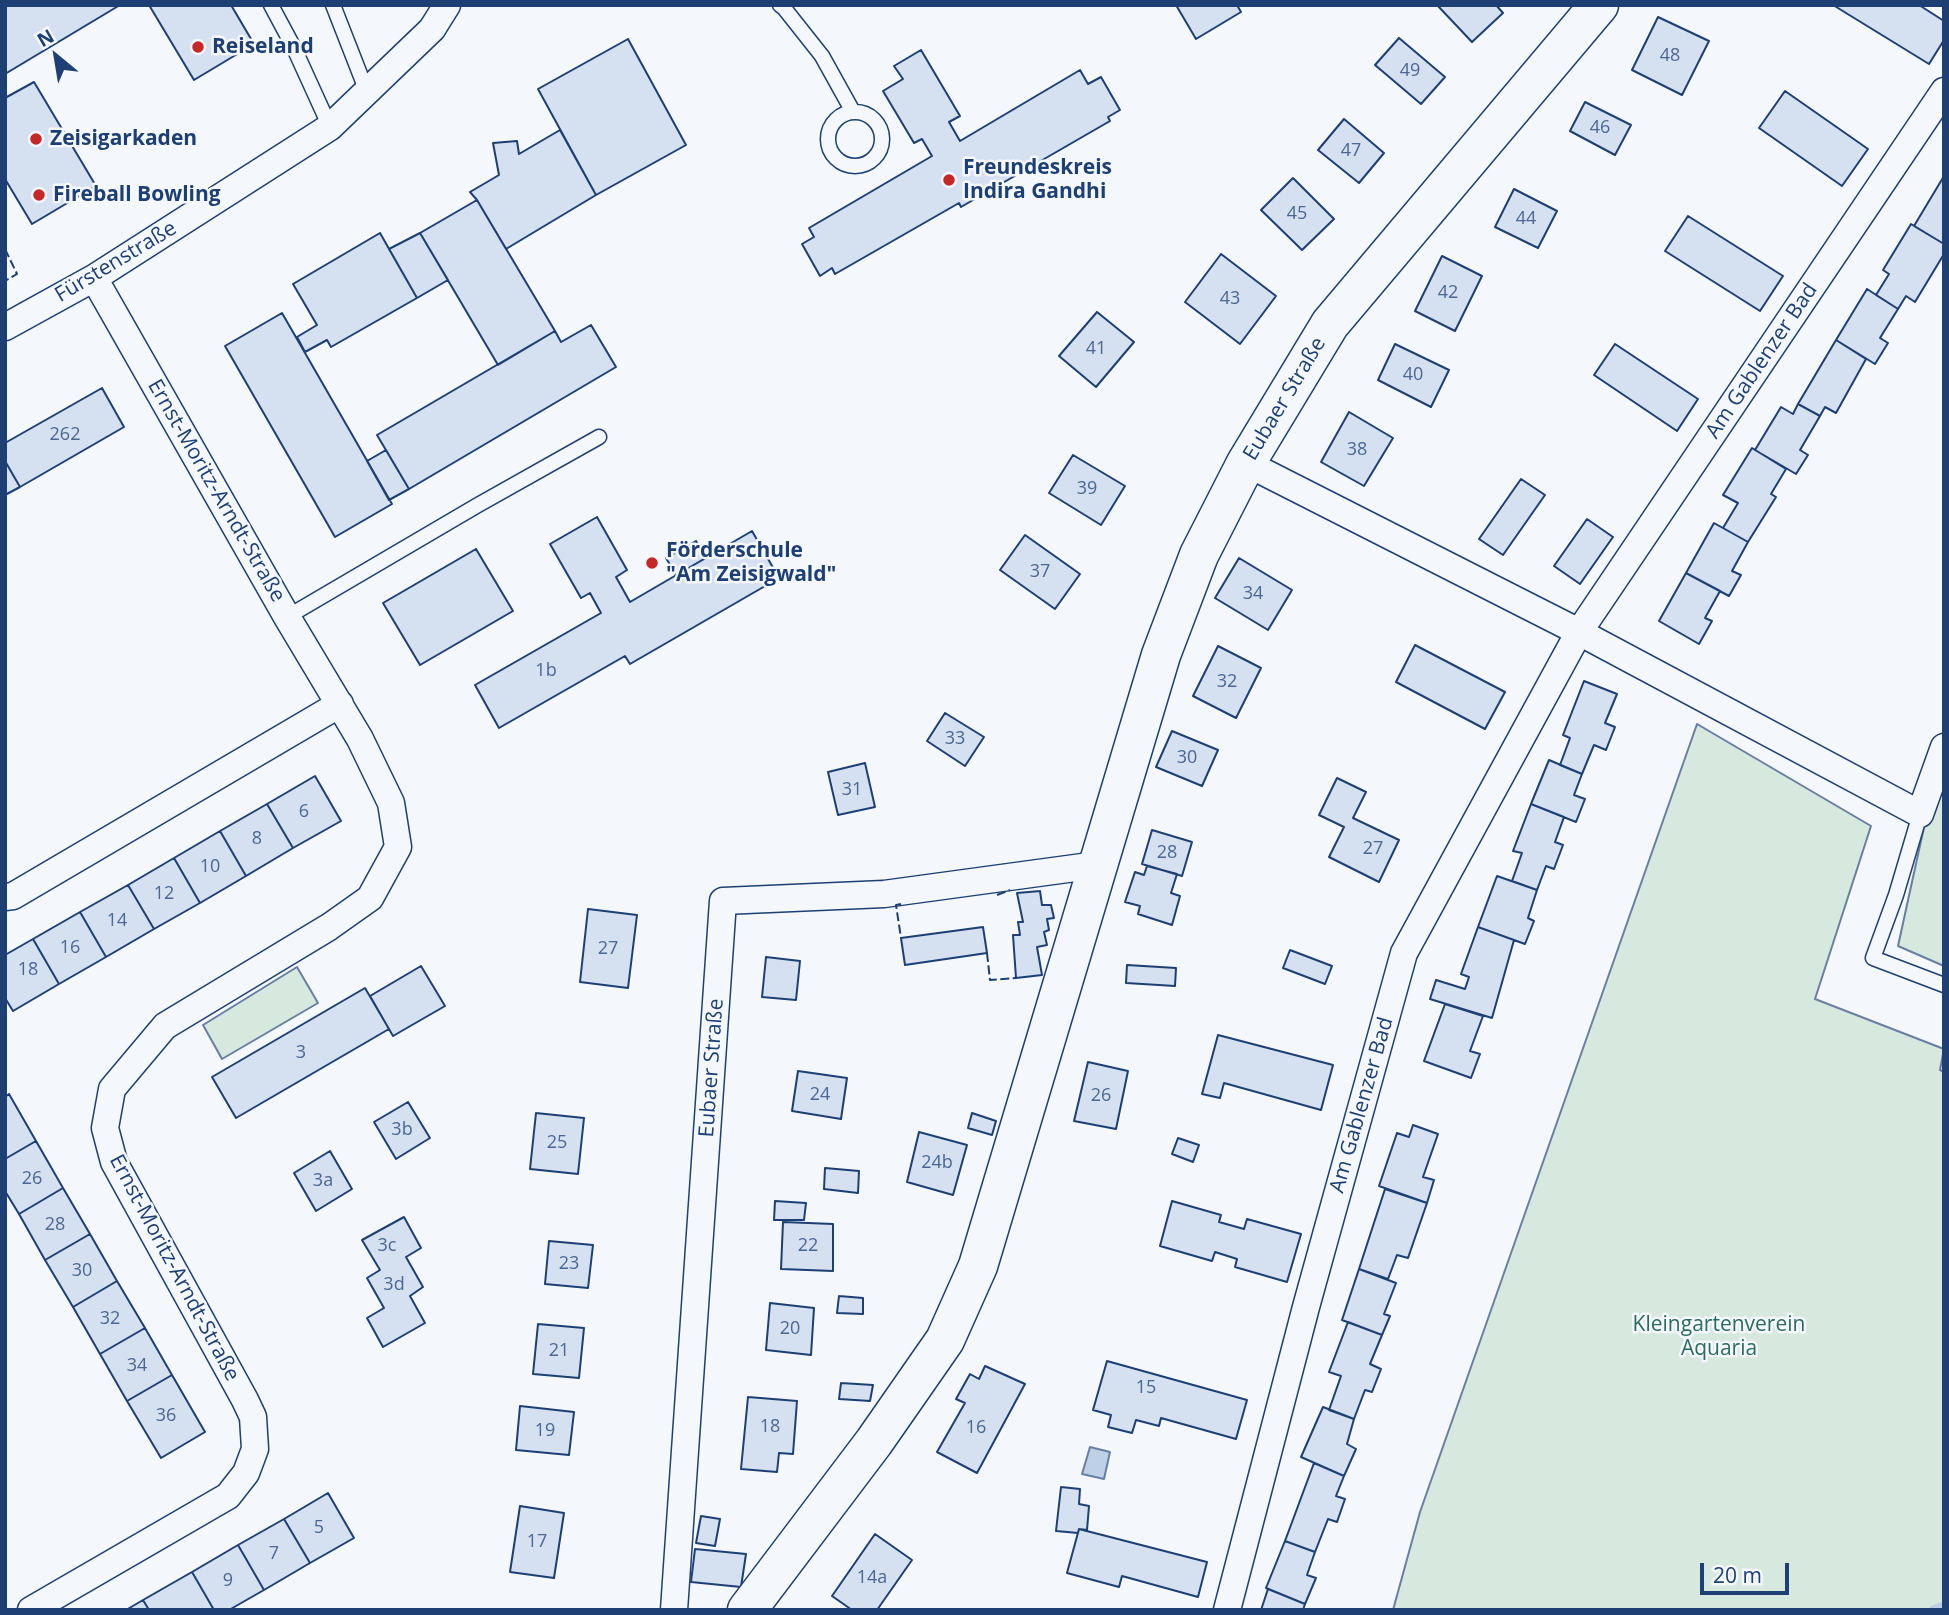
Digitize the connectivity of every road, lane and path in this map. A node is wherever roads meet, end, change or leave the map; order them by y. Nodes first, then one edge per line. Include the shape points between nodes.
1 (271, 5) edge
2 (333, 5) edge
3 (446, 5) edge
4 (780, 5) edge
5 (1599, 5) edge
6 (1944, 91) edge
7 (367, 92) junction
8 (852, 110) dead end
9 (330, 127) junction
10 (94, 278) junction
11 (5, 327) edge
12 (599, 437) dead end
13 (1246, 463) junction
14 (287, 617) junction
15 (1579, 632) junction
16 (340, 704) junction
17 (1944, 747) edge
18 (1920, 814) junction
19 (1097, 865) junction
20 (5, 897) edge
21 (1944, 985) edge
22 (31, 1610) edge
23 (674, 1610) edge
24 (747, 1610) edge
25 (1227, 1610) edge

1 - 9 lane
2 - 7 lane
3 - 7 street, Fürstenstraße via 432,29
4 - 8 lane via 822,56
5 - 13 street, Eubaer Straße via 1330,324
6 - 15 street, Am Gablenzer Bad
7 - 9 street, Fürstenstraße
9 - 10 street, Fürstenstraße
10 - 11 street, Fürstenstraße
10 - 14 street, Ernst-Moritz-Arndt-Straße
12 - 14 lane
13 - 15 street
13 - 19 street, Eubaer Straße via 1199,555 1161,655
14 - 16 street, Ernst-Moritz-Arndt-Straße
15 - 18 street
15 - 25 street, Am Gablenzer Bad via 1404,953
16 - 20 street
16 - 22 street, Ernst-Moritz-Arndt-Straße via 391,803 398,847 370,898 165,1026 112,1089 106,1128 114,1162 245,1400 253,1418 255,1449 246,1473 228,1496
17 - 18 street
18 - 21 lane via 1873,958
19 - 23 street, Eubaer Straße via 884,894 723,901
19 - 24 street, Eubaer Straße via 978,1266 945,1340

